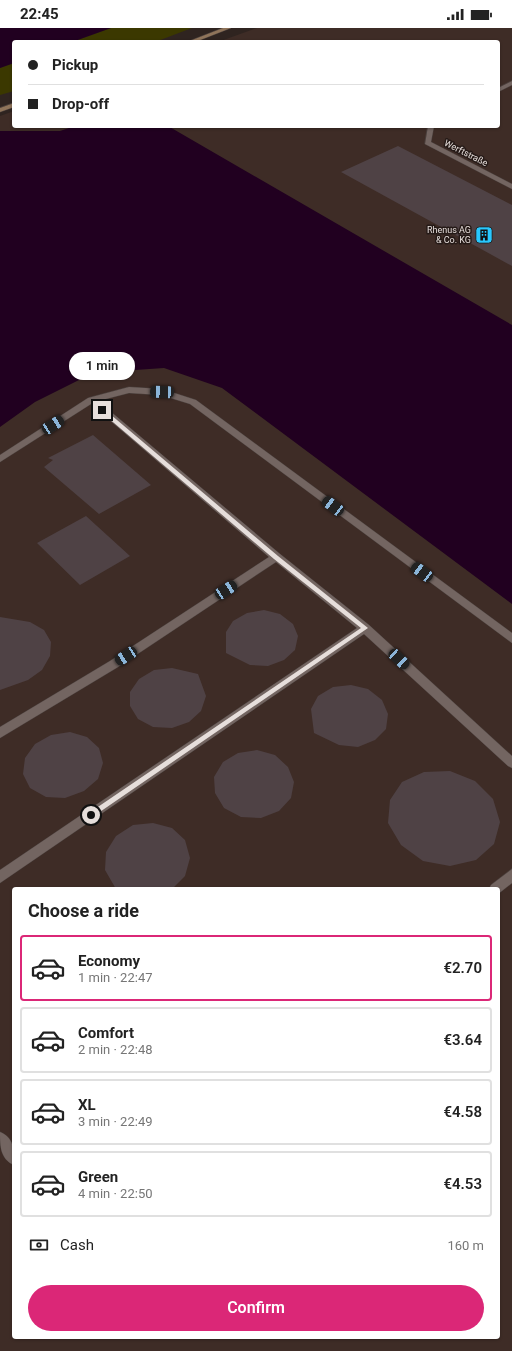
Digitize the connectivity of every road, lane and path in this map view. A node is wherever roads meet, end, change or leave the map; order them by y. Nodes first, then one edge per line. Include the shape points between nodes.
1 (228, 28) edge
2 (195, 40) edge
3 (512, 83) edge
4 (500, 89) edge
5 (12, 106) edge
6 (0, 110) edge
7 (431, 128) edge
8 (512, 187) edge
9 (91, 400) junction
10 (0, 459) edge
11 (276, 557) junction
12 (365, 628) junction
13 (512, 639) edge
14 (0, 733) edge
15 (512, 763) edge
16 (512, 875) edge
17 (0, 877) edge
18 (497, 887) edge
19 (0, 1139) edge
20 (12, 1155) edge

1 - 2 main road
3 - 4 street
5 - 6 main road
7 - 8 street, Werftstraße via 427,144
9 - 10 street
9 - 11 street
9 - 13 street via 129,390 162,392 193,402
11 - 12 street
11 - 14 street via 114,664
12 - 15 street
12 - 17 street
16 - 18 street
19 - 20 street

